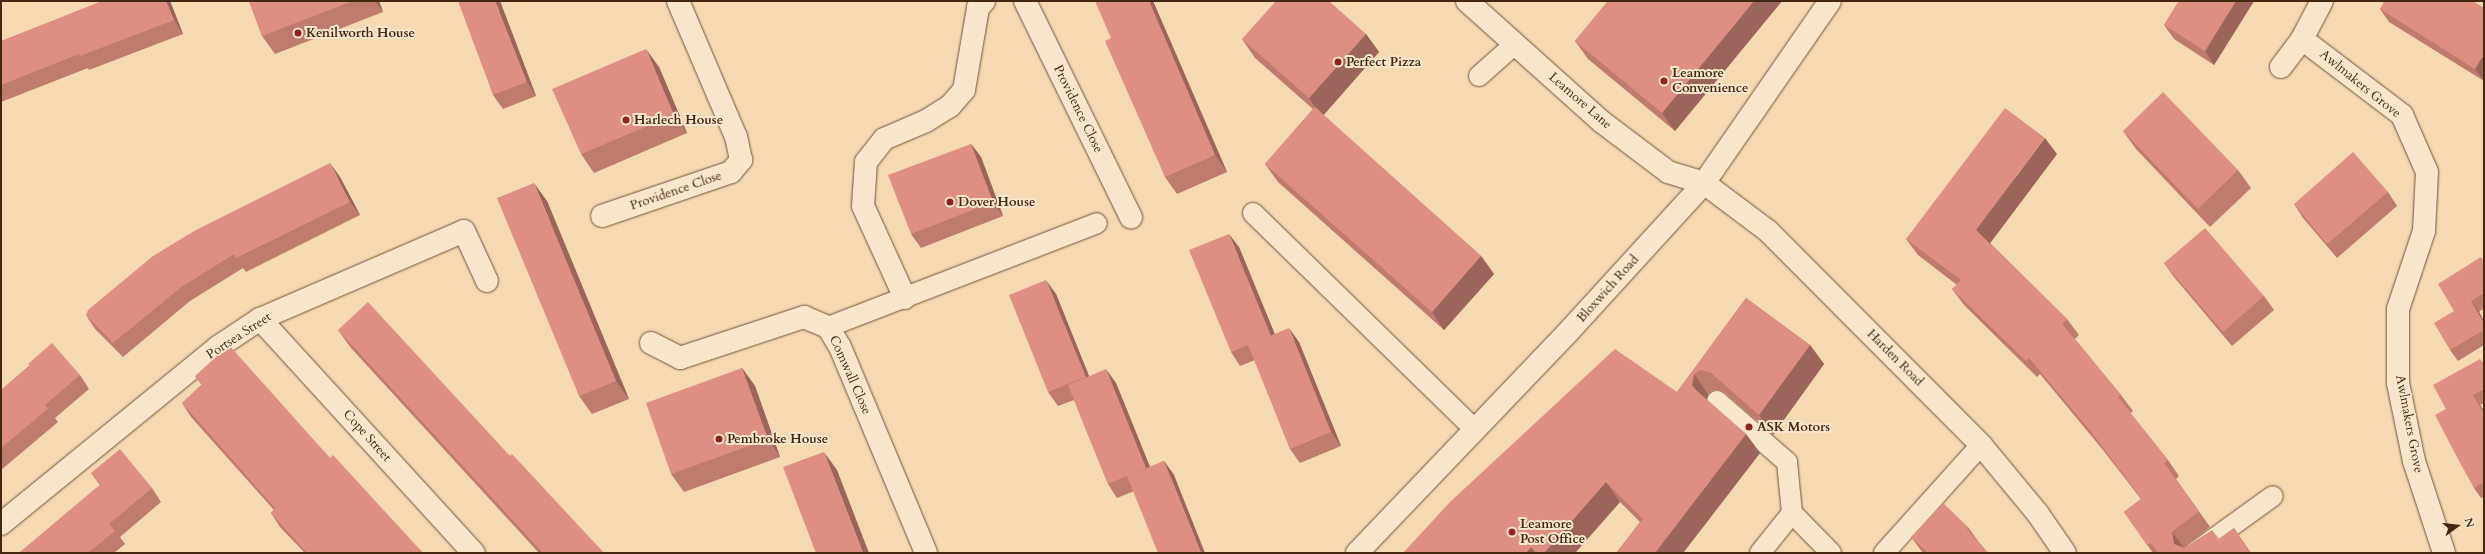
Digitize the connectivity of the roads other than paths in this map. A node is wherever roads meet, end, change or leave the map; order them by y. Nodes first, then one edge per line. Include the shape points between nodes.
1 (678, 1) edge
2 (984, 1) edge
3 (1025, 1) edge
4 (1467, 1) edge
5 (1830, 1) edge
6 (2322, 1) edge
7 (2302, 39) junction
8 (1515, 44) junction
9 (2281, 67) dead end
10 (1479, 76) dead end
11 (1704, 183) junction
12 (1253, 213) dead end
13 (602, 216) dead end
14 (1130, 217) dead end
15 (1097, 223) dead end
16 (487, 281) dead end
17 (905, 298) junction
18 (260, 319) junction
19 (828, 327) junction
20 (651, 344) dead end
21 (1717, 401) edge
22 (1474, 429) junction
23 (1981, 445) junction
24 (2273, 496) dead end
25 (1792, 513) junction
26 (1, 524) edge
27 (474, 553) edge
28 (926, 553) edge
29 (1357, 553) edge
30 (1760, 553) edge
31 (1831, 553) edge
32 (1884, 553) edge
33 (2065, 553) edge
34 (2194, 553) edge
35 (2444, 553) edge

1 - 13 street, Providence Close via 736,137 741,160 731,172
2 - 17 street via 978,8 964,90 950,106 926,121 884,139 866,162 863,206
3 - 14 street, Providence Close
4 - 8 street, Leamore Lane
5 - 11 street, Bloxwich Road
6 - 7 street
7 - 9 street
7 - 35 street, Awlmakers Grove via 2402,115 2427,172 2424,231 2398,309 2398,383 2414,461
8 - 10 lane
8 - 11 street, Leamore Lane via 1602,122 1668,172
11 - 22 street, Bloxwich Road via 1570,330
11 - 23 street, Harden Road via 1768,231
12 - 22 lane
15 - 17 lane
16 - 18 street, Portsea Street via 464,231
17 - 19 lane
18 - 26 street, Portsea Street via 218,347
18 - 27 street, Cope Street
19 - 20 street, Comwall Close via 804,317 680,358
19 - 28 street, Comwall Close via 840,347
21 - 25 lane via 1787,462
22 - 29 street, Bloxwich Road
23 - 32 lane
23 - 33 street, Harden Road via 2038,514
24 - 34 lane
25 - 30 lane
25 - 31 lane

